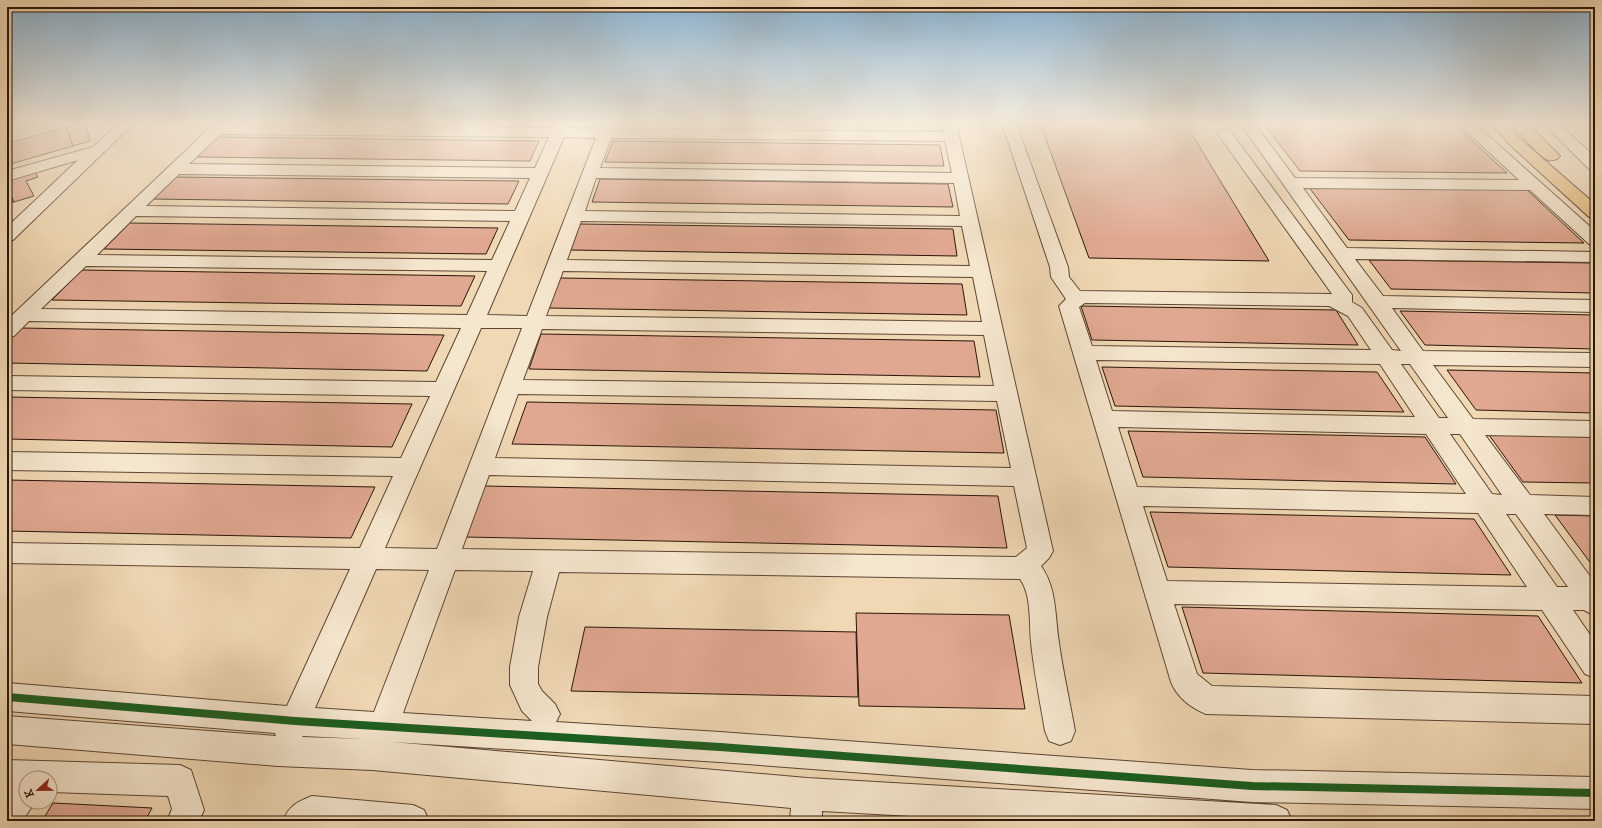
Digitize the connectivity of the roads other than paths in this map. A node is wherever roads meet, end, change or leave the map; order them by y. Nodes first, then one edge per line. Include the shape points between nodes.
1 (57, 162) edge
2 (86, 162) edge
3 (183, 162) edge
4 (545, 162) edge
5 (594, 162) edge
6 (958, 162) edge
7 (1023, 162) edge
8 (1245, 162) edge
9 (1277, 162) edge
10 (1509, 162) edge
11 (1537, 162) edge
12 (1559, 162) edge
13 (175, 169) junction
14 (540, 173) junction
15 (590, 173) junction
16 (7, 176) edge
17 (961, 178) junction
18 (1292, 182) junction
19 (1535, 185) junction
20 (1595, 193) edge
21 (37, 207) junction
22 (132, 211) junction
23 (1595, 214) edge
24 (521, 216) junction
25 (574, 216) junction
26 (7, 217) edge
27 (970, 221) junction
28 (7, 236) edge
29 (1595, 240) edge
30 (1342, 253) junction
31 (1595, 257) edge
32 (80, 260) junction
33 (556, 265) junction
34 (499, 266) junction
35 (981, 272) junction
36 (1077, 300) junction
37 (1378, 302) junction
38 (1342, 305) junction
39 (1595, 306) edge
40 (24, 315) junction
41 (474, 322) junction
42 (534, 322) junction
43 (993, 329) junction
44 (7, 331) edge
45 (1083, 353) junction
46 (1385, 357) junction
47 (1418, 358) junction
48 (1595, 360) edge
49 (7, 383) edge
50 (510, 387) junction
51 (443, 389) junction
52 (1007, 394) junction
53 (1104, 419) junction
54 (1431, 426) junction
55 (1467, 427) junction
56 (1595, 429) edge
57 (7, 461) edge
58 (481, 466) junction
59 (409, 467) junction
60 (1024, 477) junction
61 (1128, 496) junction
62 (1483, 503) junction
63 (1524, 505) junction
64 (1595, 506) edge
65 (7, 553) edge
66 (368, 559) junction
67 (446, 560) junction
68 (549, 562) junction
69 (1025, 565) junction
70 (1158, 592) junction
71 (1550, 600) junction
72 (1594, 601) edge
73 (1595, 665) edge
74 (7, 697) edge
75 (1595, 710) edge
76 (546, 714) dead end
77 (295, 721) junction
78 (384, 726) junction
79 (7, 730) edge
80 (1060, 731) dead end
81 (278, 751) junction
82 (372, 755) junction
83 (58, 779) edge
84 (18, 792) edge
85 (1595, 793) edge
86 (807, 808) edge
87 (7, 816) edge
88 (403, 820) edge
89 (183, 821) edge
90 (299, 821) edge
91 (1276, 821) edge

1 - 16 street
2 - 21 street
3 - 13 street
4 - 14 street
5 - 15 street
6 - 17 street
7 - 36 street via 1059,266 1060,277
8 - 38 street via 1342,295
9 - 18 street
10 - 19 street
11 - 23 main road
12 - 20 main road
13 - 14 street
13 - 22 street
14 - 24 street
15 - 17 street
15 - 25 street
17 - 27 street
18 - 19 street
18 - 30 street
19 - 29 street
21 - 26 street
21 - 28 street
22 - 24 street
22 - 32 street
24 - 34 street
25 - 27 street
25 - 33 street
27 - 35 street
30 - 31 street
30 - 37 street
32 - 34 street
32 - 40 street
33 - 35 street
33 - 42 street
34 - 41 street
35 - 43 street
36 - 38 street via 1080,297 1333,300
36 - 45 street via 1069,306
37 - 39 street
37 - 47 street
38 - 46 street via 1355,312
40 - 41 street
40 - 44 street
41 - 42 street
41 - 51 street
42 - 43 street
42 - 50 street
43 - 52 street
45 - 46 street
45 - 53 street
46 - 47 street
46 - 54 street
47 - 48 street
47 - 55 street
49 - 51 street
50 - 52 street
50 - 58 street
51 - 59 street
52 - 60 street
53 - 54 street
53 - 61 street
54 - 55 street
54 - 62 street
55 - 56 street
55 - 63 street
57 - 59 street
58 - 60 street
58 - 67 street
59 - 66 street
60 - 69 street via 1040,551
61 - 62 street
61 - 70 street
62 - 63 street
62 - 71 street
63 - 64 street
63 - 72 street
65 - 66 street
66 - 67 street
66 - 77 street
67 - 68 street
67 - 78 street
68 - 69 street via 1022,568
68 - 76 street via 533,618 524,667 524,685 532,701
69 - 80 street via 1036,580 1041,599 1045,643
70 - 71 street
70 - 75 street via 1185,682 1206,700
71 - 72 street
71 - 73 street
74 - 77 street
77 - 78 street
77 - 81 street
78 - 82 street
78 - 85 street via 720,747 1252,786
79 - 81 street
81 - 82 street
82 - 86 street
83 - 89 street via 180,781 188,810
84 - 87 street
86 - 91 street
88 - 90 street via 312,812

